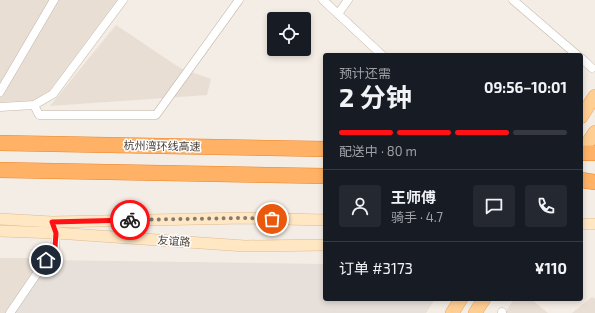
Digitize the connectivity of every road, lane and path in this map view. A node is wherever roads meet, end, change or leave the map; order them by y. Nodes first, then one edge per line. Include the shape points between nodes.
1 (54, 0) edge
2 (123, 0) edge
3 (239, 0) edge
4 (323, 0) edge
5 (348, 0) edge
6 (513, 0) edge
7 (338, 14) junction
8 (380, 53) edge
9 (575, 53) edge
10 (583, 60) edge
11 (592, 68) dead end
12 (0, 92) edge
13 (595, 96) edge
14 (34, 105) junction
15 (0, 107) edge
16 (583, 114) edge
17 (595, 132) edge
18 (0, 143) edge
19 (323, 149) edge
20 (583, 150) edge
21 (583, 153) edge
22 (595, 154) edge
23 (0, 170) edge
24 (323, 176) edge
25 (583, 180) edge
26 (595, 181) edge
27 (0, 219) edge
28 (323, 220) edge
29 (52, 222) junction
30 (583, 224) edge
31 (595, 224) edge
32 (0, 231) edge
33 (56, 233) junction
34 (323, 245) edge
35 (460, 301) edge
36 (483, 301) edge
37 (10, 313) edge
38 (452, 313) edge
39 (475, 313) edge

1 - 12 street
2 - 14 street via 53,94
3 - 14 street via 156,115 39,115
4 - 7 street
5 - 7 street
6 - 9 street
7 - 8 street
10 - 11 street
13 - 16 main road
14 - 15 street
17 - 20 main road
18 - 19 highway, 杭州湾环线高速
21 - 22 highway
23 - 24 highway
25 - 26 highway
27 - 29 main road, 友谊路
28 - 29 main road, 友谊路 via 245,218
29 - 33 street
30 - 31 main road
32 - 33 main road, 友谊路
33 - 34 main road, 友谊路 via 245,246
33 - 37 street via 55,247
35 - 38 main road
36 - 39 main road

